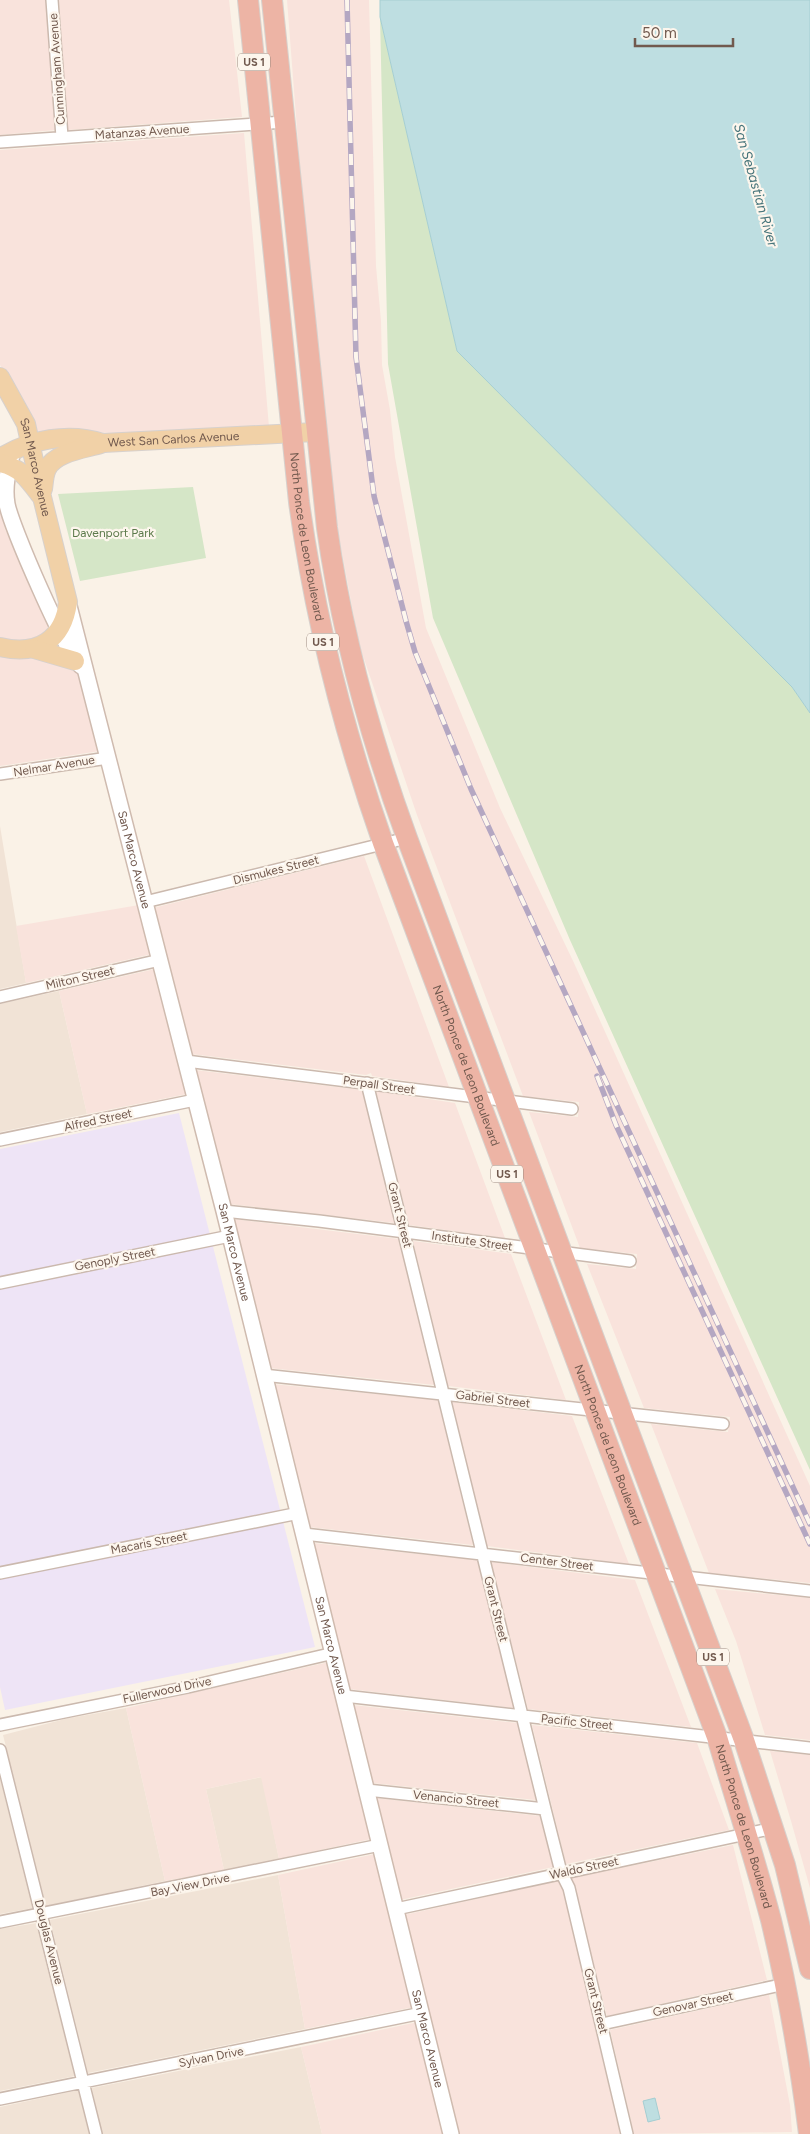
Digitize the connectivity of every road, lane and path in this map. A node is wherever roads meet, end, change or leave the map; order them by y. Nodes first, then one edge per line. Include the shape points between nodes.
1 (52, 0) edge
2 (248, 0) edge
3 (272, 0) edge
4 (284, 122) junction
5 (260, 124) junction
6 (62, 138) junction
7 (0, 142) edge
8 (0, 378) edge
9 (10, 398) junction
10 (315, 432) junction
11 (291, 434) junction
12 (31, 442) junction
13 (103, 443) junction
14 (6, 459) edge
15 (42, 497) junction
16 (68, 602) junction
17 (59, 631) junction
18 (0, 647) edge
19 (34, 648) junction
20 (81, 666) junction
21 (108, 758) junction
22 (0, 774) edge
23 (407, 838) junction
24 (384, 843) junction
25 (145, 902) junction
26 (160, 960) junction
27 (0, 997) edge
28 (186, 1062) junction
29 (367, 1083) junction
30 (479, 1098) junction
31 (196, 1100) junction
32 (506, 1102) junction
33 (572, 1109) dead end
34 (0, 1140) edge
35 (224, 1211) junction
36 (404, 1232) junction
37 (230, 1236) junction
38 (535, 1249) junction
39 (562, 1253) junction
40 (630, 1261) dead end
41 (0, 1283) edge
42 (263, 1375) junction
43 (443, 1393) junction
44 (596, 1411) junction
45 (622, 1414) junction
46 (723, 1424) dead end
47 (299, 1513) junction
48 (304, 1534) junction
49 (482, 1553) junction
50 (0, 1573) edge
51 (657, 1575) junction
52 (684, 1578) junction
53 (810, 1591) edge
54 (334, 1653) junction
55 (344, 1696) junction
56 (523, 1716) junction
57 (0, 1725) edge
58 (717, 1737) junction
59 (744, 1740) junction
60 (810, 1748) edge
61 (0, 1750) edge
62 (366, 1790) junction
63 (545, 1808) junction
64 (774, 1828) junction
65 (746, 1834) junction
66 (380, 1845) junction
67 (562, 1872) junction
68 (396, 1909) junction
69 (42, 1914) junction
70 (0, 1922) edge
71 (810, 1969) edge
72 (785, 1984) junction
73 (422, 2013) junction
74 (602, 2024) junction
75 (84, 2082) junction
76 (0, 2099) edge
77 (96, 2134) edge
78 (451, 2134) edge
79 (627, 2134) edge
80 (809, 2134) edge

1 - 6 street, Cunningham Avenue
2 - 5 highway, North Ponce de Leon Boulevard / US 1
3 - 4 highway, North Ponce de Leon Boulevard / US 1
4 - 5 street, Matanzas Avenue
4 - 10 highway, North Ponce de Leon Boulevard / US 1
5 - 6 street, Matanzas Avenue
5 - 11 highway, North Ponce de Leon Boulevard / US 1
6 - 7 street, Matanzas Avenue
8 - 9 main road, San Marco Avenue
9 - 12 main road, San Marco Avenue via 26,424
9 - 14 main road via 16,428
10 - 11 main road, West San Carlos Avenue
10 - 23 highway, North Ponce de Leon Boulevard / US 1 via 332,564 352,661 384,775
11 - 13 main road, West San Carlos Avenue
11 - 24 highway, North Ponce de Leon Boulevard / US 1 via 309,574 327,661 351,747
12 - 13 main road, West San Carlos Avenue via 89,438
12 - 14 main road, West San Carlos Avenue
12 - 15 main road, San Marco Avenue
13 - 15 main road via 59,457 51,463 46,470
14 - 15 main road via 23,473
14 - 17 main road via 10,515
15 - 16 main road, San Marco Avenue
16 - 17 main road via 66,617
16 - 20 main road, San Marco Avenue
17 - 19 main road via 52,640
17 - 20 main road
18 - 19 main road via 13,650
19 - 20 main road
20 - 21 main road, San Marco Avenue
21 - 22 street, Nelmar Avenue
21 - 25 main road, San Marco Avenue
23 - 24 street, Dismukes Street
23 - 32 highway, North Ponce de Leon Boulevard / US 1
24 - 25 street, Dismukes Street
24 - 30 highway, North Ponce de Leon Boulevard / US 1
25 - 26 main road, San Marco Avenue
26 - 27 street, Milton Street
26 - 28 main road, San Marco Avenue
28 - 29 street, Perpall Street
28 - 31 main road, San Marco Avenue
29 - 30 street, Perpall Street
29 - 36 street, Grant Street
30 - 32 street, Perpall Street
30 - 38 highway, North Ponce de Leon Boulevard / US 1
31 - 34 street, Alfred Street
31 - 35 main road, San Marco Avenue
32 - 33 street, Perpall Street
32 - 39 highway, North Ponce de Leon Boulevard / US 1
35 - 36 street, Institute Street
35 - 37 main road, San Marco Avenue
36 - 38 street, Institute Street
36 - 43 street, Grant Street
37 - 41 street, Genoply Street
37 - 42 main road, San Marco Avenue
38 - 39 street, Institute Street
38 - 44 highway, North Ponce de Leon Boulevard / US 1
39 - 40 street, Institute Street
39 - 45 highway, North Ponce de Leon Boulevard / US 1
42 - 43 street, Gabriel Street
42 - 47 main road, San Marco Avenue
43 - 44 street, Gabriel Street
43 - 49 street, Grant Street
44 - 45 street, Gabriel Street
44 - 51 highway, North Ponce de Leon Boulevard / US 1
45 - 46 street, Gabriel Street
45 - 52 highway, North Ponce de Leon Boulevard / US 1
47 - 48 main road, San Marco Avenue
47 - 50 street, Macaris Street
48 - 49 street, Center Street
48 - 54 main road, San Marco Avenue
49 - 51 street, Center Street
49 - 56 street, Grant Street
51 - 52 street, Center Street
51 - 58 highway, North Ponce de Leon Boulevard / US 1
52 - 53 street, Center Street
52 - 59 highway, North Ponce de Leon Boulevard / US 1
54 - 55 main road, San Marco Avenue
54 - 57 street, Fullerwood Drive
55 - 56 street, Pacific Street
55 - 62 main road, San Marco Avenue
56 - 58 street, Pacific Street
56 - 63 street, Grant Street
58 - 59 street, Pacific Street
58 - 65 highway, North Ponce de Leon Boulevard / US 1
59 - 60 street, Pacific Street
59 - 64 highway, North Ponce de Leon Boulevard / US 1
61 - 69 street, Douglas Avenue
62 - 63 street, Venancio Street
62 - 66 main road, San Marco Avenue
63 - 67 street, Grant Street
64 - 65 street, Waldo Street
64 - 71 highway, North Ponce de Leon Boulevard / US 1
65 - 67 street, Waldo Street
65 - 72 highway, North Ponce de Leon Boulevard / US 1
66 - 68 main road, San Marco Avenue
66 - 69 street, Bay View Drive
67 - 68 street, Waldo Street
67 - 74 street, Grant Street via 569,1888
68 - 73 main road, San Marco Avenue
69 - 70 street, Bay View Drive
69 - 75 street, Douglas Avenue
72 - 74 street, Genovar Street
72 - 80 highway, North Ponce de Leon Boulevard / US 1
73 - 75 street, Sylvan Drive
73 - 78 main road, San Marco Avenue
74 - 79 street, Grant Street
75 - 76 street, Sylvan Drive
75 - 77 street, Douglas Avenue

